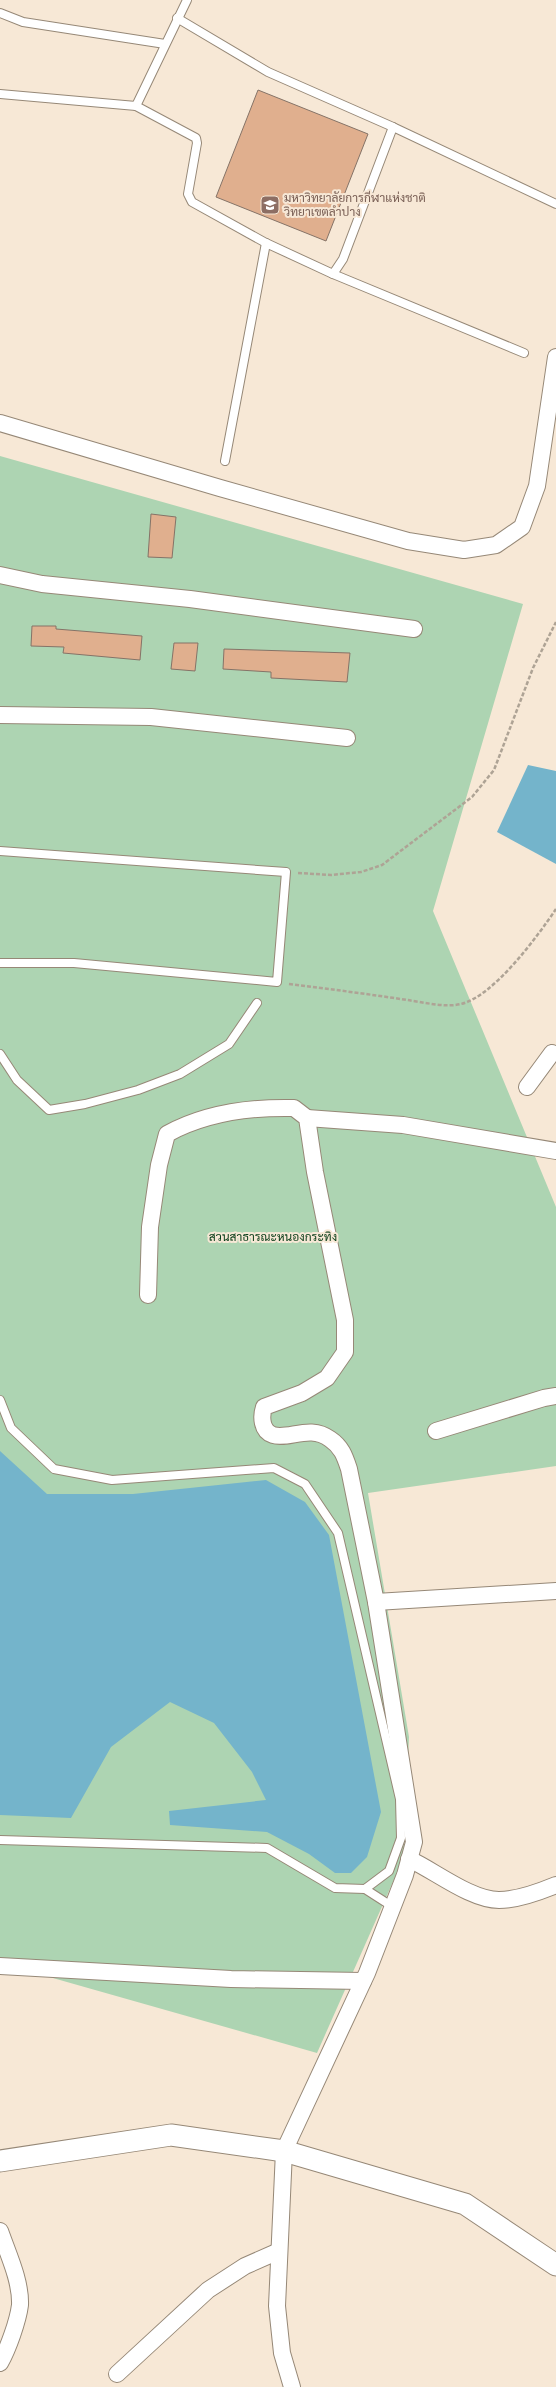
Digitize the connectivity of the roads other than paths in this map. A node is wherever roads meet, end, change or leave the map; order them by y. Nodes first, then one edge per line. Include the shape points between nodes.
1 (187, 0) edge
2 (0, 13) edge
3 (177, 18) junction
4 (165, 44) junction
5 (0, 94) edge
6 (136, 106) junction
7 (393, 127) junction
8 (556, 204) edge
9 (266, 243) junction
10 (333, 274) junction
11 (524, 353) dead end
12 (556, 357) edge
13 (0, 423) edge
14 (225, 461) dead end
15 (0, 575) edge
16 (414, 629) dead end
17 (0, 715) edge
18 (347, 738) dead end
19 (0, 851) edge
20 (0, 962) edge
21 (257, 1003) dead end
22 (555, 1052) edge
23 (0, 1054) edge
24 (527, 1087) dead end
25 (307, 1118) junction
26 (556, 1151) edge
27 (148, 1294) dead end
28 (556, 1396) edge
29 (0, 1400) edge
30 (436, 1431) dead end
31 (556, 1591) edge
32 (376, 1602) junction
33 (0, 1840) edge
34 (409, 1859) junction
35 (556, 1885) edge
36 (365, 1889) junction
37 (393, 1907) junction
38 (0, 1966) edge
39 (363, 1981) junction
40 (284, 2151) junction
41 (0, 2161) edge
42 (0, 2231) edge
43 (279, 2251) junction
44 (556, 2266) edge
45 (0, 2363) edge
46 (117, 2374) dead end
47 (292, 2387) edge

1 - 3 lane
2 - 4 lane via 22,22
3 - 4 lane
3 - 7 lane via 268,72
4 - 6 lane
5 - 6 lane
6 - 9 lane via 196,138 188,194 192,202
7 - 8 lane
7 - 10 lane via 343,259
9 - 10 lane
9 - 14 lane
10 - 11 lane
12 - 13 street via 537,486 522,527 496,545 464,550 408,541
15 - 16 street via 42,584 190,599
17 - 18 street via 151,717
19 - 20 lane via 286,872 277,982 74,963
21 - 23 lane via 229,1044 180,1074 138,1090 85,1104 49,1110 17,1080
22 - 24 street
25 - 26 street via 403,1125
25 - 27 street via 294,1108 239,1112 216,1115 184,1125 167,1134 159,1165 150,1227
25 - 32 street via 315,1172 345,1320 346,1352 327,1378 302,1393 264,1406 261,1416 265,1430 274,1435 312,1432 330,1438 343,1450
28 - 30 street
29 - 36 lane via 11,1428 54,1469 112,1480 274,1468 305,1484 338,1532 400,1799 401,1838 389,1870
31 - 32 street
32 - 34 street via 414,1842
33 - 36 lane via 267,1848 335,1888
34 - 35 street via 473,1894 499,1900 536,1893
34 - 37 street
36 - 37 lane
37 - 39 street
38 - 39 street via 231,1979
39 - 40 street
40 - 41 street via 171,2135
40 - 43 street
40 - 44 street via 465,2204
42 - 45 street via 16,2278 20,2305 6,2352
43 - 46 street via 244,2266 208,2290
43 - 47 street via 277,2306 282,2353

